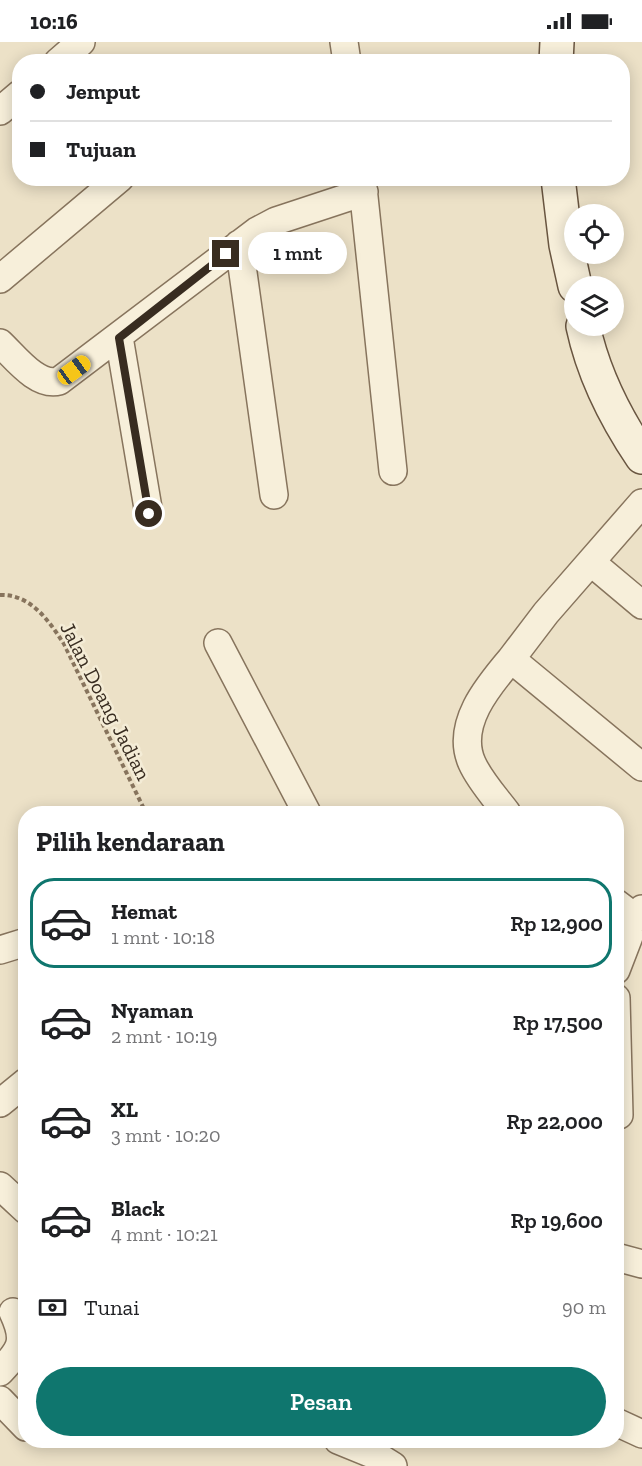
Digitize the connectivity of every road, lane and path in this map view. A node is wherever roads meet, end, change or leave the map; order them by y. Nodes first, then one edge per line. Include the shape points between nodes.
1 (81, 42) edge
2 (67, 54) edge
3 (12, 101) edge
4 (0, 111) edge
5 (110, 186) edge
6 (361, 186) edge
7 (363, 186) edge
8 (559, 186) edge
9 (239, 244) junction
10 (573, 276) edge
11 (0, 279) edge
12 (586, 336) edge
13 (119, 338) junction
14 (0, 343) edge
15 (642, 457) edge
16 (393, 471) dead end
17 (274, 495) dead end
18 (642, 503) edge
19 (149, 514) dead end
20 (592, 563) junction
21 (0, 595) edge
22 (642, 605) edge
23 (218, 644) dead end
24 (511, 658) junction
25 (642, 767) edge
26 (143, 806) edge
27 (303, 806) edge
28 (502, 806) edge
29 (631, 910) edge
30 (624, 938) edge
31 (18, 944) edge
32 (0, 950) edge
33 (18, 1088) edge
34 (624, 1092) edge
35 (0, 1103) edge
36 (626, 1116) edge
37 (0, 1186) edge
38 (18, 1202) edge
39 (624, 1259) edge
40 (642, 1264) edge
41 (13, 1312) dead end
42 (18, 1322) edge
43 (18, 1347) edge
44 (0, 1372) edge
45 (0, 1400) edge
46 (18, 1419) edge
47 (624, 1426) edge
48 (642, 1434) edge
49 (358, 1448) edge
50 (393, 1466) edge

1 - 2 street
3 - 4 street
5 - 11 street
6 - 9 street via 276,221
7 - 16 street
8 - 10 street
9 - 13 street
9 - 17 street
12 - 15 street via 602,386
13 - 14 street via 52,383 37,376
13 - 19 street
18 - 20 street
20 - 22 street
20 - 24 street
21 - 26 path, Jalan Doang Jadian via 24,600 49,621 64,644
23 - 27 street
24 - 25 street
24 - 28 street via 475,710 468,740 472,763
29 - 30 street
31 - 32 street
33 - 35 street
34 - 36 street
37 - 38 street
39 - 40 street
41 - 42 street
43 - 44 street
45 - 46 street
47 - 48 street
49 - 50 street

